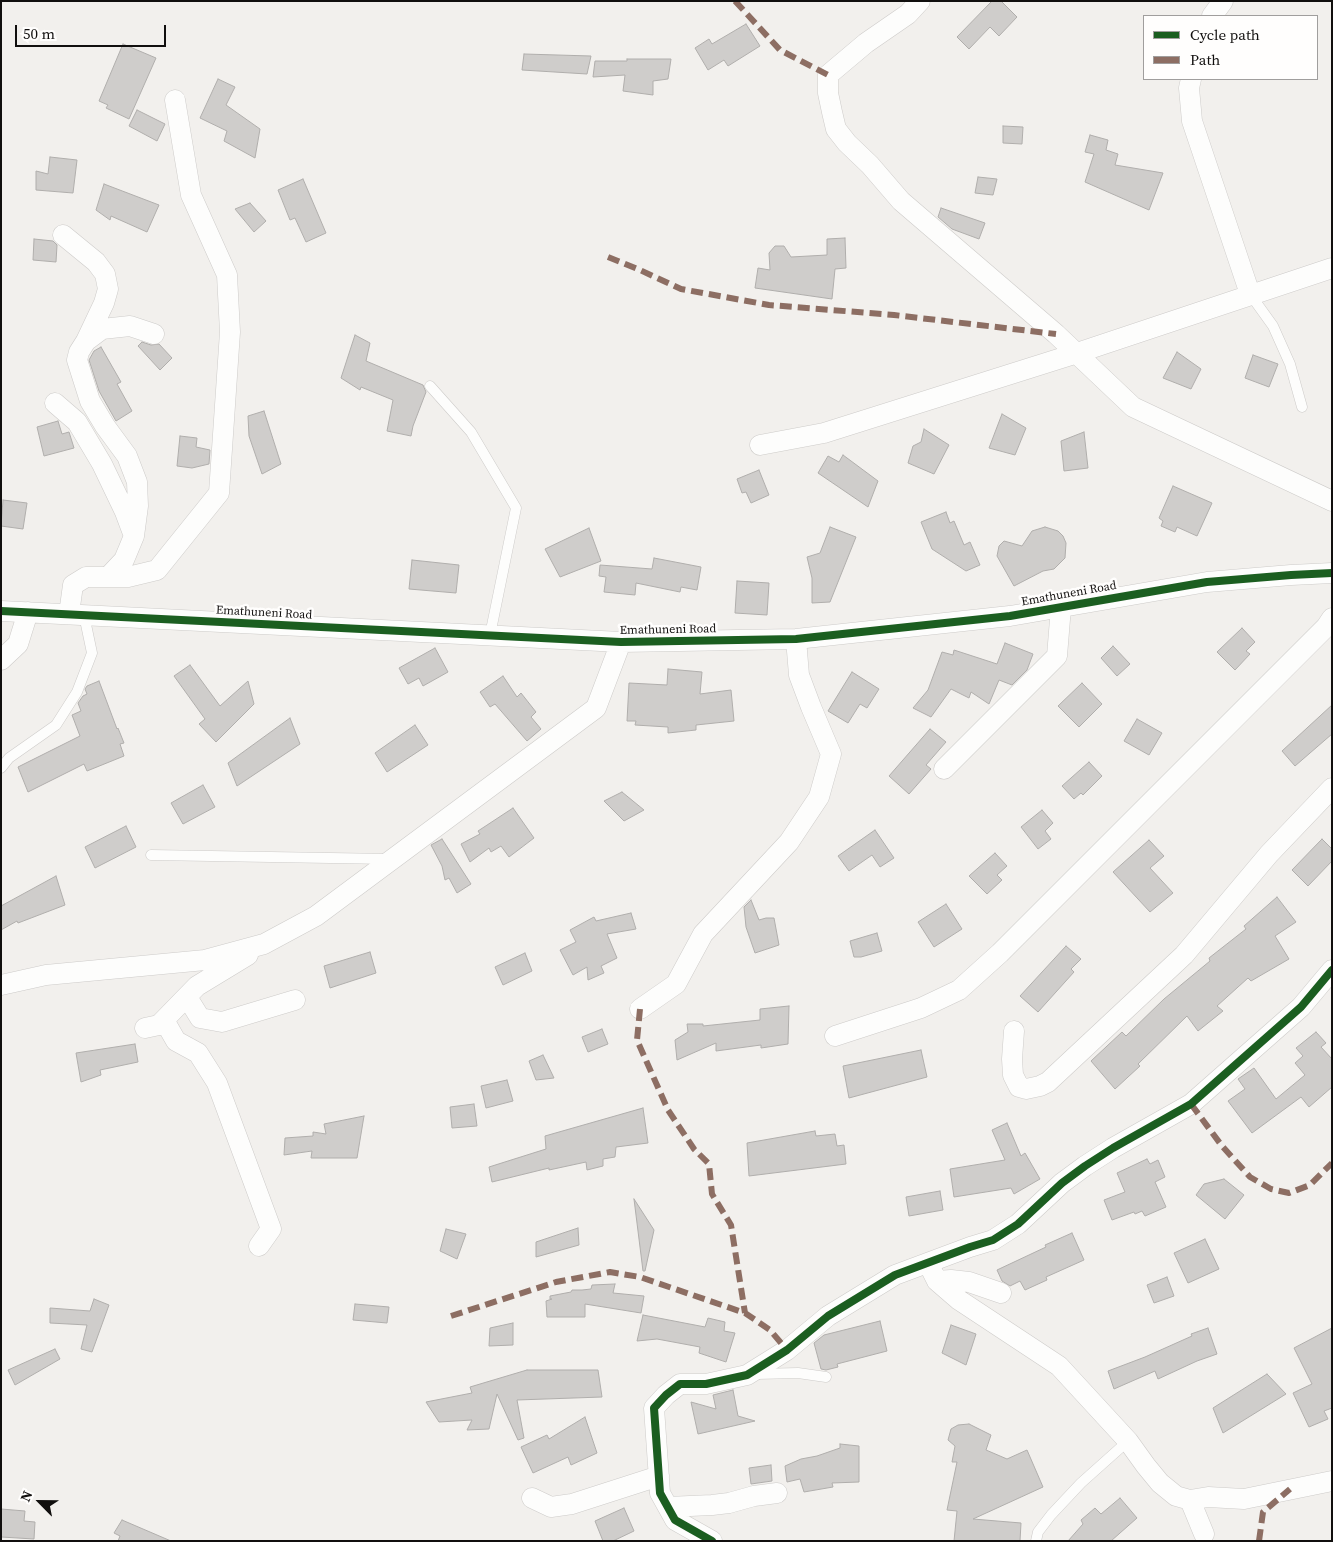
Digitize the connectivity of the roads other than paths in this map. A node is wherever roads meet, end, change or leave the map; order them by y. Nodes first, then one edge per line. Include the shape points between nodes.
1 (920, 1) edge
2 (1223, 1) edge
3 (1213, 15) edge
4 (1191, 80) edge
5 (175, 100) dead end
6 (64, 235) dead end
7 (1332, 268) edge
8 (1250, 294) junction
9 (154, 334) dead end
10 (86, 341) junction
11 (1077, 353) junction
12 (430, 386) dead end
13 (55, 403) dead end
14 (1302, 407) dead end
15 (760, 444) dead end
16 (1332, 501) edge
17 (134, 536) junction
18 (1332, 573) edge
19 (108, 577) junction
20 (1060, 607) junction
21 (1, 611) edge
22 (28, 612) junction
23 (77, 615) junction
24 (1332, 618) edge
25 (490, 635) junction
26 (796, 639) junction
27 (621, 642) junction
28 (1, 660) edge
29 (1, 768) edge
30 (944, 769) dead end
31 (1332, 788) edge
32 (151, 855) dead end
33 (393, 859) junction
34 (264, 944) junction
35 (1332, 970) edge
36 (1, 985) edge
37 (187, 997) junction
38 (294, 1000) dead end
39 (640, 1009) dead end
40 (164, 1020) junction
41 (145, 1028) dead end
42 (1014, 1031) dead end
43 (835, 1036) dead end
44 (259, 1246) dead end
45 (928, 1263) junction
46 (937, 1281) junction
47 (1001, 1293) dead end
48 (747, 1374) junction
49 (826, 1377) dead end
50 (1128, 1441) junction
51 (659, 1476) junction
52 (1332, 1481) edge
53 (777, 1493) dead end
54 (532, 1498) dead end
55 (1190, 1500) junction
56 (668, 1507) junction
57 (1204, 1534) dead end
58 (712, 1541) edge
59 (1036, 1541) edge

1 - 11 street via 908,14 866,42 828,74 828,93 836,129 901,201
2 - 3 street
4 - 8 street via 1192,121
5 - 19 street via 191,195 227,275 230,332 219,494 157,570 128,577
6 - 10 street via 105,274 108,289
7 - 8 street
8 - 11 street
8 - 14 lane via 1273,326 1290,364
9 - 10 street via 130,326 111,327 102,329
10 - 17 street via 77,360 90,401 128,456 137,482
11 - 15 street via 824,433
11 - 16 street via 1133,407
12 - 25 lane via 471,432 516,508
13 - 17 street via 77,422 102,464
17 - 19 street via 124,560
18 - 20 street, Emathuneni Road via 1208,582
19 - 23 street via 86,577 73,585
20 - 26 street, Emathuneni Road via 1010,616
20 - 30 street via 1057,656
21 - 22 street, Emathuneni Road
22 - 23 street, Emathuneni Road
22 - 28 street via 18,644
23 - 25 street, Emathuneni Road
23 - 29 lane via 92,653 77,692 56,725 9,758
24 - 43 street via 1007,946 959,990 921,1008
25 - 27 street, Emathuneni Road
26 - 27 street, Emathuneni Road
26 - 39 street via 799,675 831,754 819,797 789,842 703,934 676,984
27 - 33 street via 596,708
31 - 42 street via 1269,854 1184,955 1048,1082 1026,1089 1019,1086 1013,1075
32 - 33 lane
33 - 34 street via 316,916
34 - 36 street via 205,960 46,975
34 - 37 street via 197,986
35 - 45 street via 1301,1007 1191,1104 1085,1166 1062,1182 1018,1224 993,1240
37 - 38 street via 200,1018 222,1022
37 - 40 street
40 - 41 street via 159,1025
40 - 44 street via 176,1041 198,1053 217,1083 271,1229
45 - 46 street
45 - 48 street via 896,1275 828,1316 787,1350
46 - 47 street via 969,1282
46 - 50 street via 959,1300 1059,1366
48 - 49 lane via 798,1373
48 - 51 street via 706,1384 680,1384 666,1394 654,1408
50 - 55 street via 1160,1483 1176,1496
50 - 59 lane via 1051,1515 1038,1532
51 - 54 street via 572,1504 551,1507
51 - 56 street via 660,1493
52 - 55 street via 1244,1499 1208,1497
53 - 56 street via 729,1503
55 - 57 street
56 - 58 street via 675,1520

